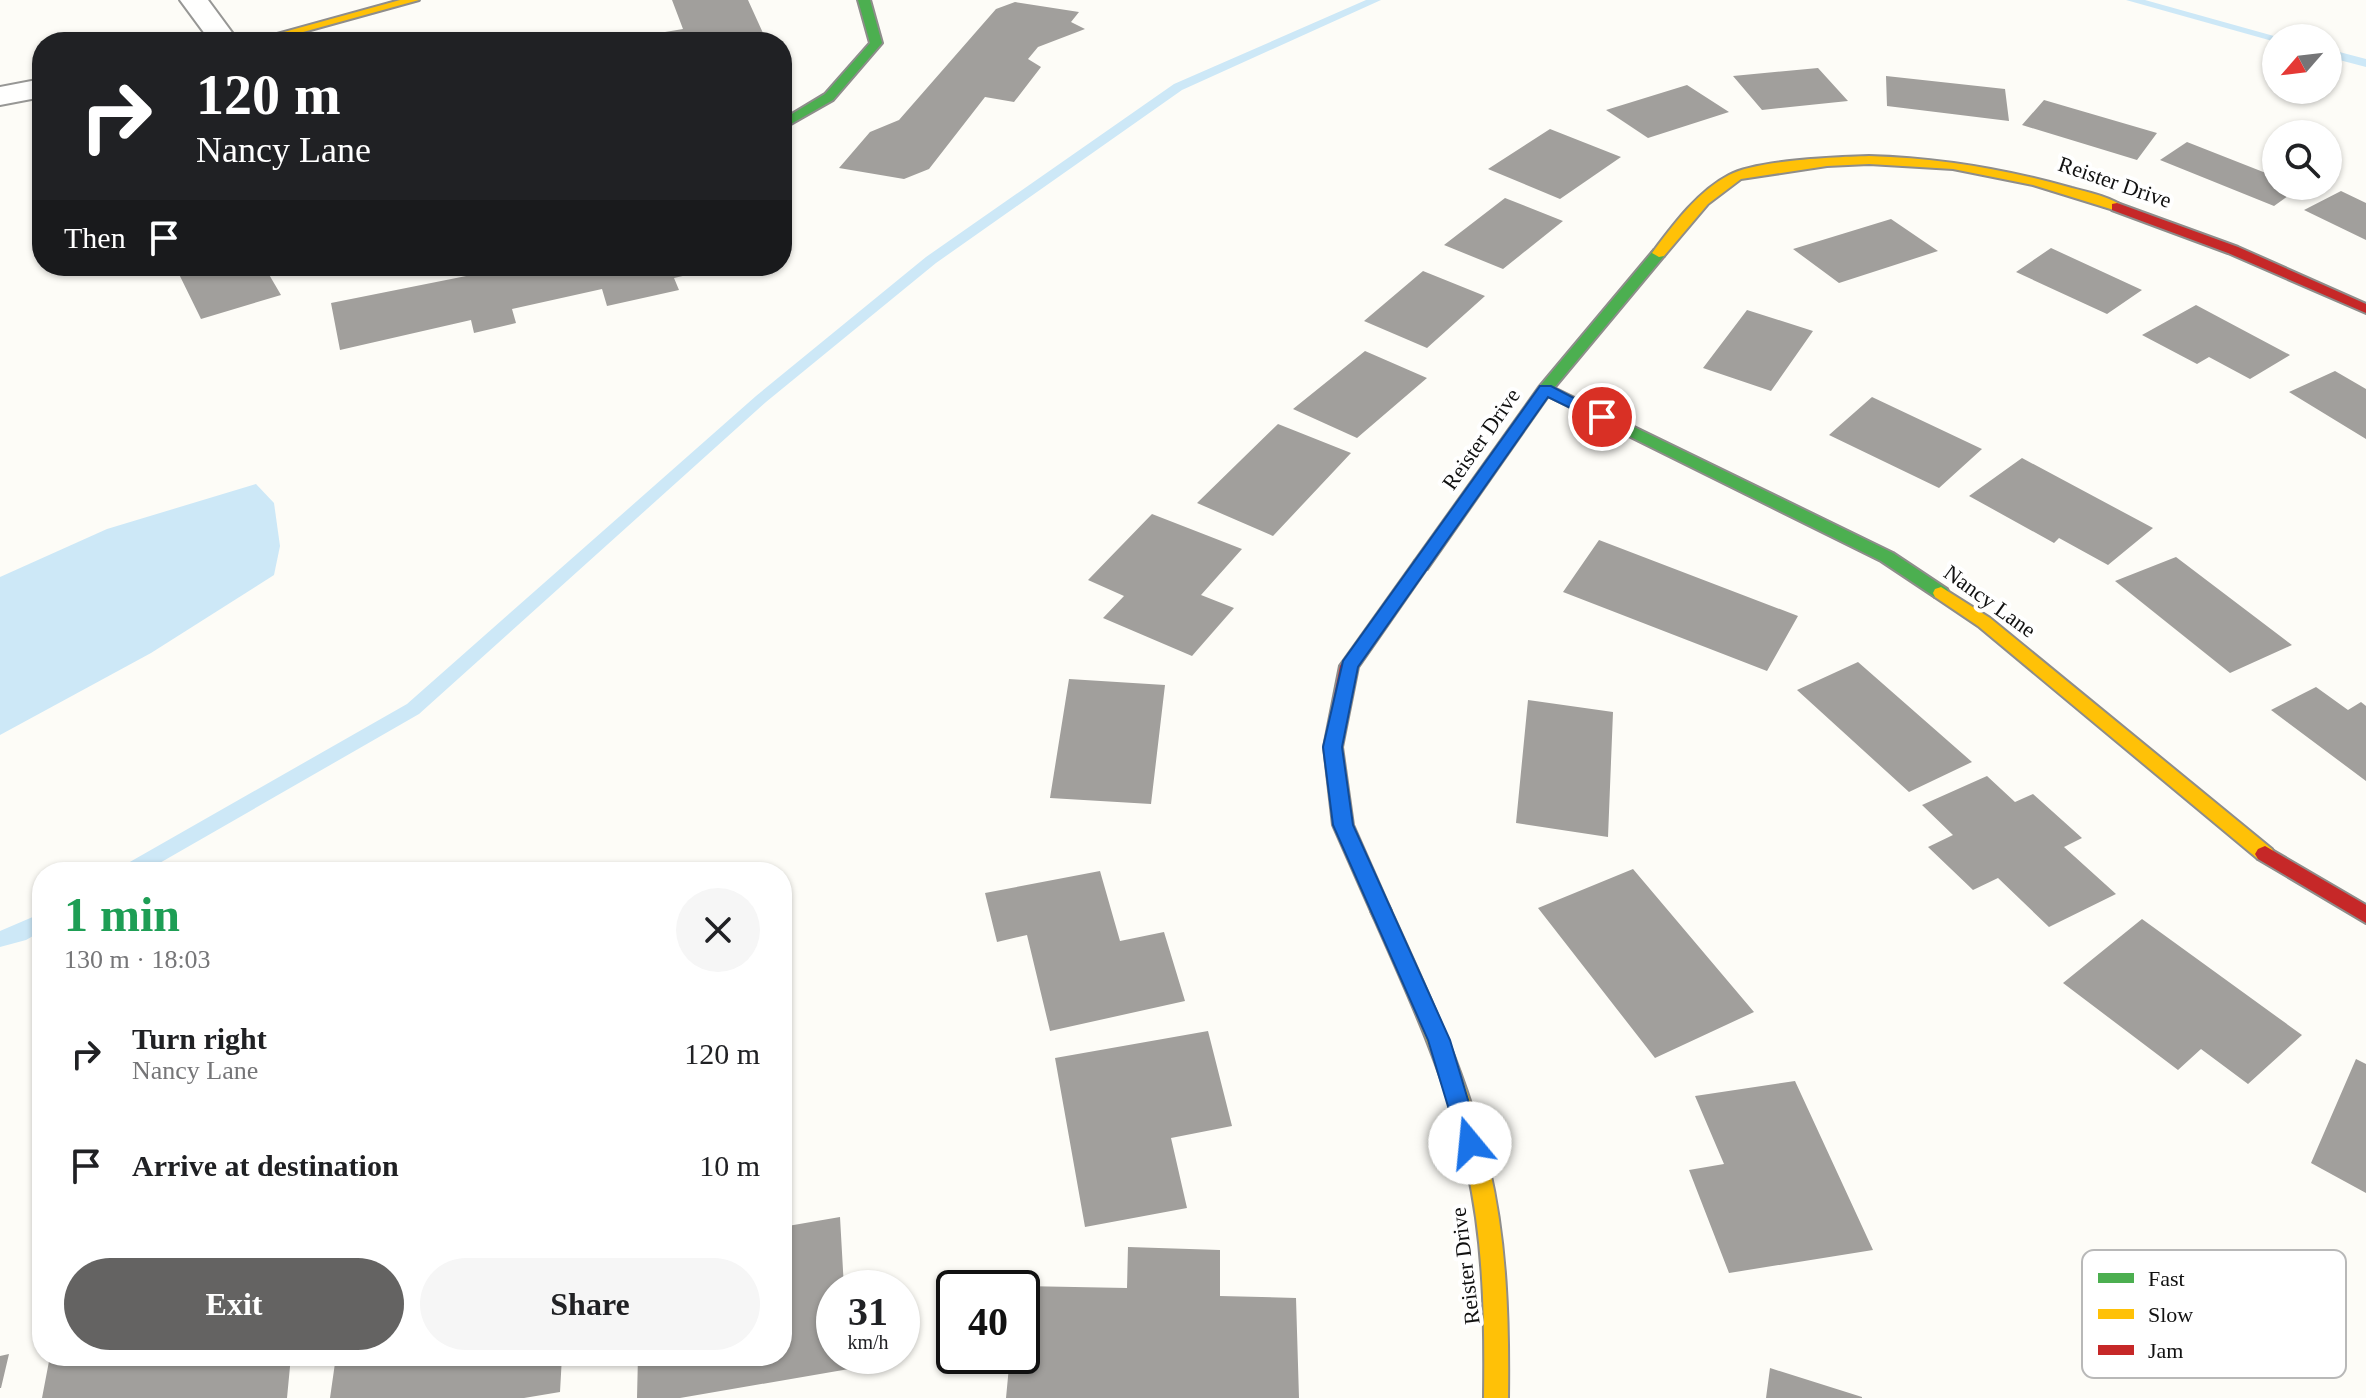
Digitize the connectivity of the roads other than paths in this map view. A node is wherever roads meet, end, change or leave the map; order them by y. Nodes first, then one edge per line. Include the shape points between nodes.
1 (194, 0) edge
2 (413, 0) edge
3 (864, 0) edge
4 (218, 32) edge
5 (292, 32) edge
6 (32, 90) edge
7 (0, 96) edge
8 (792, 119) edge
9 (2366, 309) edge
10 (1545, 389) junction
11 (2366, 915) edge
12 (1496, 1398) edge

1 - 4 street
2 - 5 street
3 - 8 street via 876,43 829,97
6 - 7 street
9 - 10 street, Reister Drive via 2233,250 2073,191 1981,167 1893,159 1814,162 1738,175 1703,201
10 - 11 street, Nancy Lane via 1887,557 1984,622 2253,847
10 - 12 street, Reister Drive via 1349,666 1333,747 1343,825 1439,1040 1478,1168 1497,1318

